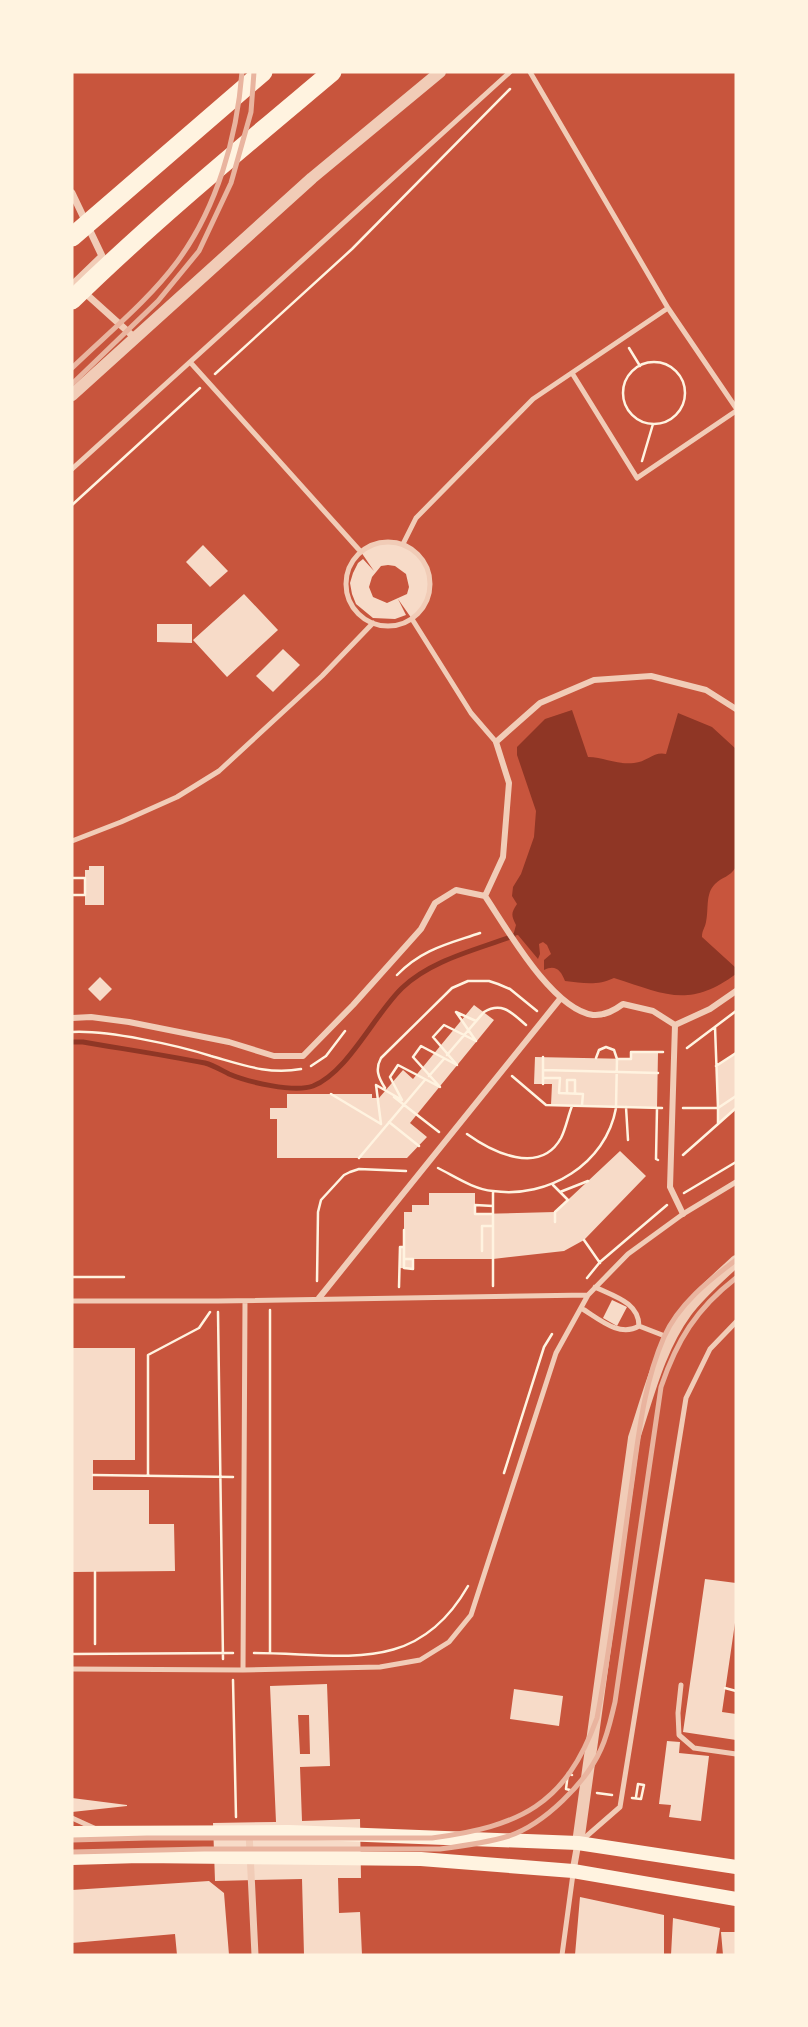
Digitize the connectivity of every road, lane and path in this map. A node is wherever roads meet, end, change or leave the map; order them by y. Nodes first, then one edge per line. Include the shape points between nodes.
1 (263, 72) edge
2 (332, 72) edge
3 (440, 72) edge
4 (510, 72) edge
5 (530, 72) edge
6 (517, 82) dead end
7 (72, 193) edge
8 (87, 224) junction
9 (72, 237) edge
10 (77, 295) edge
11 (668, 308) junction
12 (135, 338) junction
13 (623, 338) junction
14 (190, 362) junction
15 (640, 366) junction
16 (572, 373) junction
17 (207, 381) junction
18 (72, 395) edge
19 (736, 409) edge
20 (653, 424) junction
21 (72, 469) edge
22 (637, 478) junction
23 (72, 505) edge
24 (402, 544) junction
25 (361, 552) junction
26 (412, 619) junction
27 (373, 623) junction
28 (736, 709) edge
29 (496, 742) junction
30 (72, 841) edge
31 (72, 878) edge
32 (72, 895) edge
33 (485, 896) junction
34 (480, 933) dead end
35 (390, 982) dead end
36 (736, 991) edge
37 (560, 999) junction
38 (736, 1011) edge
39 (545, 1017) junction
40 (72, 1018) edge
41 (476, 1021) junction
42 (676, 1025) junction
43 (715, 1027) junction
44 (348, 1028) dead end
45 (534, 1031) junction
46 (72, 1032) edge
47 (675, 1052) junction
48 (736, 1053) edge
49 (543, 1057) dead end
50 (596, 1058) dead end
51 (617, 1059) junction
52 (716, 1066) junction
53 (503, 1068) junction
54 (543, 1070) junction
55 (658, 1073) dead end
56 (543, 1078) junction
57 (543, 1084) dead end
58 (386, 1090) junction
59 (567, 1093) junction
60 (575, 1093) junction
61 (331, 1094) dead end
62 (736, 1096) edge
63 (404, 1104) junction
64 (572, 1106) junction
65 (582, 1106) junction
66 (616, 1107) junction
67 (626, 1107) junction
68 (657, 1108) junction
69 (673, 1108) junction
70 (718, 1108) junction
71 (736, 1108) edge
72 (389, 1122) junction
73 (718, 1124) junction
74 (456, 1126) junction
75 (446, 1138) junction
76 (628, 1140) dead end
77 (419, 1146) dead end
78 (359, 1158) dead end
79 (736, 1162) edge
80 (429, 1163) junction
81 (671, 1167) junction
82 (421, 1171) junction
83 (588, 1181) dead end
84 (736, 1182) edge
85 (553, 1185) junction
86 (493, 1191) junction
87 (560, 1192) junction
88 (675, 1198) junction
89 (493, 1206) junction
90 (493, 1214) junction
91 (683, 1214) junction
92 (555, 1222) dead end
93 (493, 1226) junction
94 (404, 1230) dead end
95 (584, 1240) dead end
96 (482, 1251) dead end
97 (736, 1261) edge
98 (600, 1262) junction
99 (608, 1273) junction
100 (72, 1277) edge
101 (124, 1277) dead end
102 (595, 1287) junction
103 (579, 1295) junction
104 (588, 1295) junction
105 (492, 1296) junction
106 (399, 1297) junction
107 (319, 1298) junction
108 (72, 1301) edge
109 (218, 1301) junction
110 (245, 1301) junction
111 (581, 1308) junction
112 (736, 1322) edge
113 (558, 1326) dead end
114 (639, 1326) junction
115 (670, 1338) junction
116 (93, 1475) dead end
117 (148, 1476) junction
118 (243, 1476) junction
119 (502, 1479) dead end
120 (95, 1572) dead end
121 (470, 1582) dead end
122 (95, 1644) dead end
123 (242, 1653) junction
124 (72, 1654) edge
125 (72, 1669) edge
126 (233, 1670) junction
127 (243, 1670) junction
128 (681, 1685) dead end
129 (725, 1688) dead end
130 (736, 1691) edge
131 (736, 1754) edge
132 (570, 1784) dead end
133 (578, 1791) dead end
134 (591, 1792) dead end
135 (616, 1796) dead end
136 (629, 1797) dead end
137 (636, 1797) dead end
138 (236, 1811) dead end
139 (72, 1818) edge
140 (249, 1831) junction
141 (99, 1832) junction
142 (72, 1833) edge
143 (578, 1843) junction
144 (250, 1857) junction
145 (72, 1858) edge
146 (736, 1867) edge
147 (573, 1871) junction
148 (736, 1899) edge
149 (255, 1955) edge
150 (562, 1955) edge

1 - 8 highway
2 - 10 highway via 203,180
3 - 12 street via 312,178
4 - 14 lane
5 - 11 lane
6 - 17 path via 352,249
7 - 8 street
8 - 9 highway
8 - 10 street via 102,256 74,283
10 - 12 street
11 - 13 lane
11 - 19 lane
12 - 18 street
13 - 15 path
13 - 16 lane
14 - 17 lane
14 - 21 lane
15 - 20 path via 626,380 624,400 634,416
15 - 20 path via 670,366 685,392 680,411
16 - 22 lane
16 - 24 lane via 533,399 416,518
17 - 23 path
17 - 25 lane
19 - 22 lane
20 - 22 path
24 - 25 lane via 377,543
24 - 26 lane via 424,560 431,585 422,610
25 - 27 lane via 349,569 347,594 352,606
26 - 27 lane via 386,626
26 - 29 lane via 471,713
27 - 30 lane via 219,771 177,797
28 - 29 street via 706,690 651,676 594,680 540,703
29 - 33 street via 509,783 503,857
31 - 32 path via 85,878 85,895
33 - 37 street
33 - 40 street via 456,890 435,904 421,929 303,1056 274,1056 129,1021
34 - 35 path via 436,946 408,963
36 - 42 street
37 - 39 street
37 - 42 street via 593,1015 623,1004 653,1011
38 - 43 path
39 - 45 street
39 - 58 path via 498,984 479,980 460,984 377,1065
41 - 45 path via 500,1006
41 - 58 path via 456,1013 473,1038 444,1025 433,1038 453,1061 421,1046 412,1057 434,1082 398,1065 390,1077 402,1100
41 - 63 path
42 - 47 street
43 - 47 path
43 - 52 path
44 - 46 path via 326,1056 308,1068 283,1072 141,1041
45 - 53 street
47 - 51 path via 631,1052 631,1059
47 - 69 street
48 - 52 path
49 - 54 path
50 - 51 path via 606,1047 614,1050
51 - 66 path
52 - 70 path
53 - 64 path via 546,1105
53 - 74 street
54 - 55 path
54 - 56 path
56 - 57 path
56 - 59 path via 559,1078 559,1093
58 - 61 path via 376,1085 381,1124
58 - 63 path
59 - 60 path
59 - 60 path via 566,1080 575,1080
60 - 65 path via 583,1094
62 - 70 path
63 - 72 path
63 - 75 path
64 - 65 path
64 - 74 path via 560,1140 542,1154 528,1157 492,1150
65 - 66 path
66 - 67 path
66 - 85 path via 604,1141
67 - 68 path
67 - 76 path
68 - 69 path
68 - 81 path via 656,1159
69 - 70 path
69 - 81 street
70 - 73 path
71 - 73 path
72 - 77 path
72 - 78 path
73 - 81 path
74 - 75 street
75 - 80 street
79 - 88 path
80 - 82 street
80 - 86 path
81 - 88 street via 670,1187
82 - 107 street
82 - 107 path via 350,1171 321,1200
83 - 87 path
84 - 91 lane
85 - 86 path via 528,1192
85 - 87 path
86 - 89 path
87 - 92 path via 568,1200 555,1212
88 - 91 street
88 - 98 path
89 - 90 path
89 - 90 path via 475,1205 475,1214
90 - 93 path
91 - 99 lane
93 - 96 path via 482,1226
93 - 105 path
94 - 106 path via 404,1259 413,1259 413,1269 404,1268 404,1247 400,1247
95 - 98 path
97 - 115 street via 687,1311
98 - 99 path
98 - 103 path
99 - 102 lane
100 - 101 path
102 - 104 lane
102 - 114 lane via 635,1309
103 - 104 lane
103 - 105 lane
104 - 111 lane
105 - 106 lane
106 - 107 lane
107 - 110 lane
108 - 109 lane
109 - 110 lane
109 - 117 path via 199,1328 148,1355
110 - 118 lane
111 - 114 lane via 617,1329
111 - 127 lane via 556,1353 471,1615 449,1642 420,1660 380,1667
112 - 143 lane via 710,1349 686,1398 620,1807
113 - 119 path via 544,1347
114 - 115 lane
115 - 143 street via 634,1438
116 - 117 path
117 - 118 path
118 - 123 lane
120 - 122 path
121 - 123 path via 459,1602 409,1646 385,1653
123 - 124 path
123 - 127 lane
125 - 126 lane
126 - 127 lane
126 - 138 path
128 - 131 lane via 679,1735 694,1748
129 - 130 path
132 - 133 path via 572,1774 568,1773 566,1789
134 - 135 path
136 - 137 path via 641,1799 644,1785 638,1784
139 - 141 lane
140 - 141 main road
140 - 143 main road
140 - 144 street
141 - 142 main road
143 - 146 main road
143 - 147 street
144 - 145 main road
144 - 147 main road via 421,1859
144 - 149 street
147 - 148 main road
147 - 150 lane

